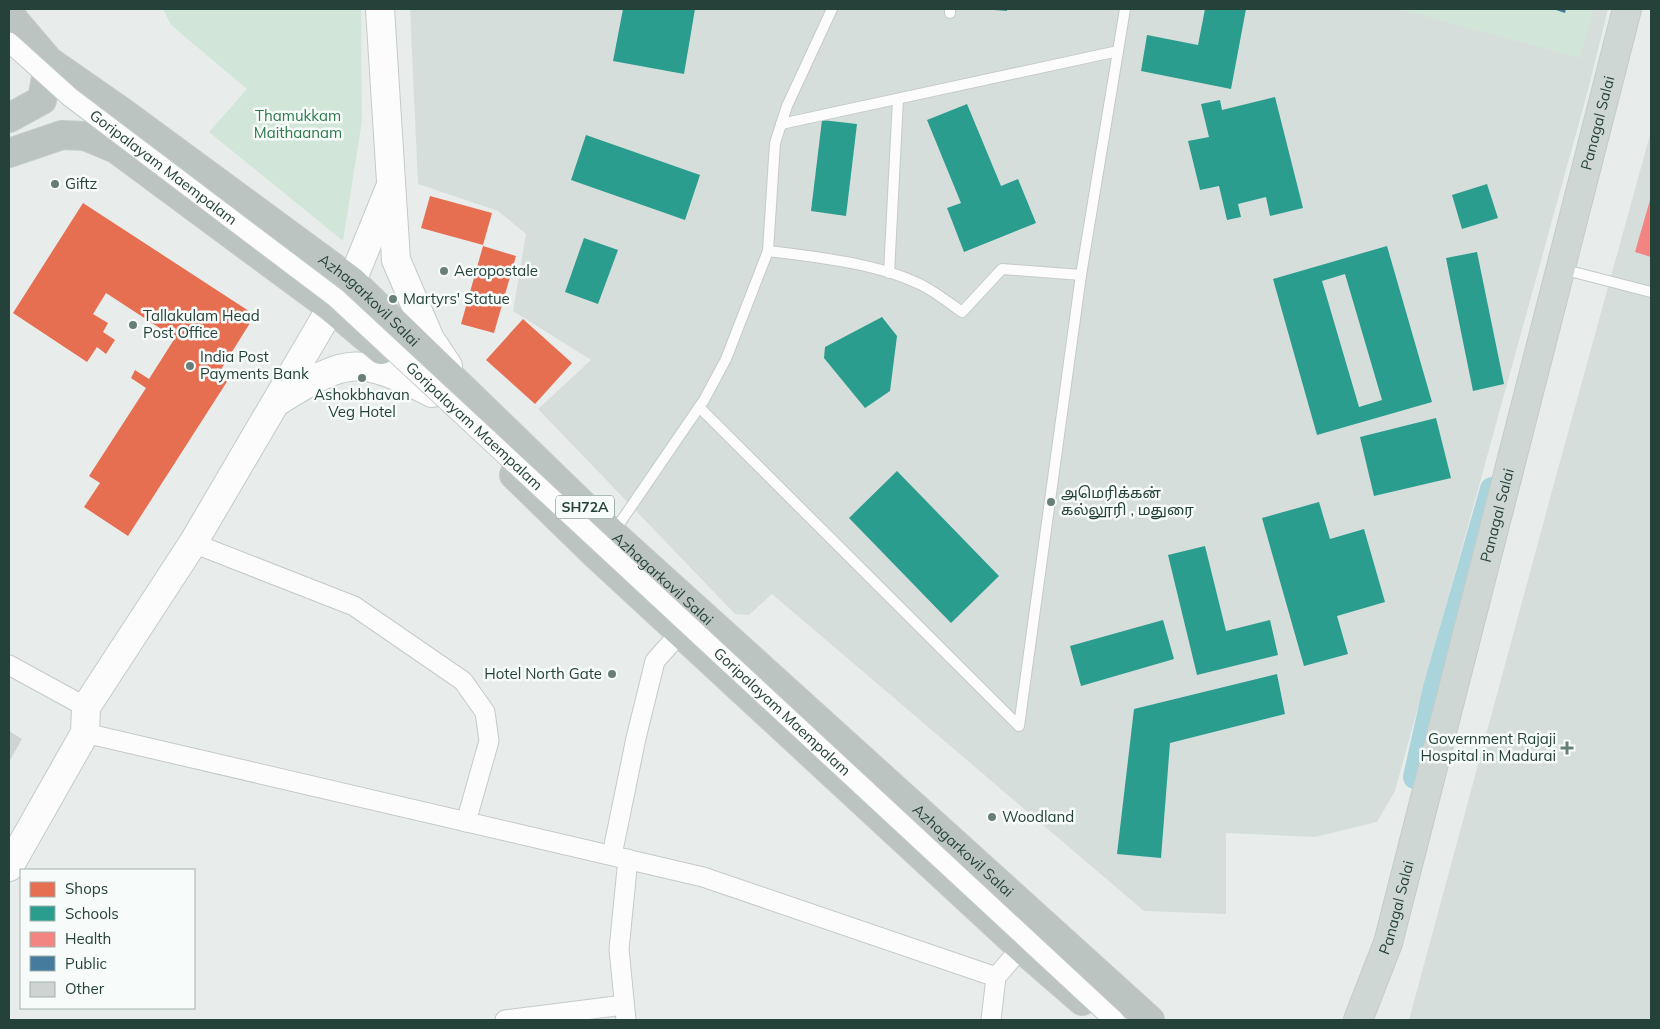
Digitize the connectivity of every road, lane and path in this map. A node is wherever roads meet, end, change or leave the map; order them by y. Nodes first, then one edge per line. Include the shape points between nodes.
1 (380, 9) edge
2 (832, 9) edge
3 (1125, 9) edge
4 (1627, 9) edge
5 (9, 11) edge
6 (9, 42) edge
7 (1118, 51) junction
8 (49, 61) junction
9 (898, 99) junction
10 (9, 118) edge
11 (781, 124) junction
12 (9, 153) edge
13 (392, 184) junction
14 (768, 251) junction
15 (1561, 269) junction
16 (889, 274) junction
17 (1081, 275) junction
18 (352, 281) junction
19 (1651, 292) edge
20 (331, 308) junction
21 (465, 391) junction
22 (432, 393) junction
23 (275, 403) junction
24 (699, 407) junction
25 (612, 534) junction
26 (193, 543) junction
27 (680, 633) junction
28 (9, 665) edge
29 (86, 720) junction
30 (466, 822) junction
31 (620, 857) junction
32 (9, 867) edge
33 (1021, 948) junction
34 (996, 977) junction
35 (625, 1013) edge
36 (505, 1020) edge
37 (990, 1020) edge
38 (1104, 1020) edge
39 (1114, 1020) edge
40 (1150, 1020) edge
41 (1358, 1020) edge

1 - 13 main road
2 - 11 lane
3 - 7 lane
4 - 15 main road, Panagal Salai
5 - 8 highway, Azhagarkovil Salai / SH72A
6 - 39 street, Goripalayam Maempalam, bridge via 70,97 336,298
7 - 9 lane
7 - 17 lane
8 - 10 highway via 42,100
8 - 18 highway, Azhagarkovil Salai / SH72A
9 - 11 lane
9 - 16 lane
11 - 14 lane via 775,143
12 - 20 highway, Azhagarkovil Salai / SH72A via 62,135 85,136 116,149
13 - 18 main road
13 - 21 main road via 396,260 430,339
14 - 16 lane via 815,257
14 - 24 lane via 726,359
15 - 19 lane
15 - 41 main road, Panagal Salai via 1388,943
16 - 17 lane via 926,288 962,312 1002,269
17 - 24 lane via 1019,726
18 - 21 highway, Azhagarkovil Salai / SH72A
20 - 22 highway, Azhagarkovil Salai / SH72A
20 - 23 main road
21 - 25 highway, Azhagarkovil Salai / SH72A
22 - 23 main road via 390,372 367,366 342,368 318,376
22 - 27 highway, Azhagarkovil Salai / SH72A via 594,554
23 - 26 main road
24 - 25 lane
25 - 40 highway, Azhagarkovil Salai / SH72A
26 - 29 main road
26 - 30 street via 354,606 463,681 485,712 489,741
27 - 31 street via 655,661 636,738
27 - 33 highway, Azhagarkovil Salai / SH72A
28 - 29 street
29 - 30 street
29 - 32 main road
30 - 31 street
31 - 34 street via 703,877
31 - 35 street via 619,949
33 - 34 street
33 - 38 highway, Azhagarkovil Salai / SH72A
34 - 37 street
35 - 36 street

